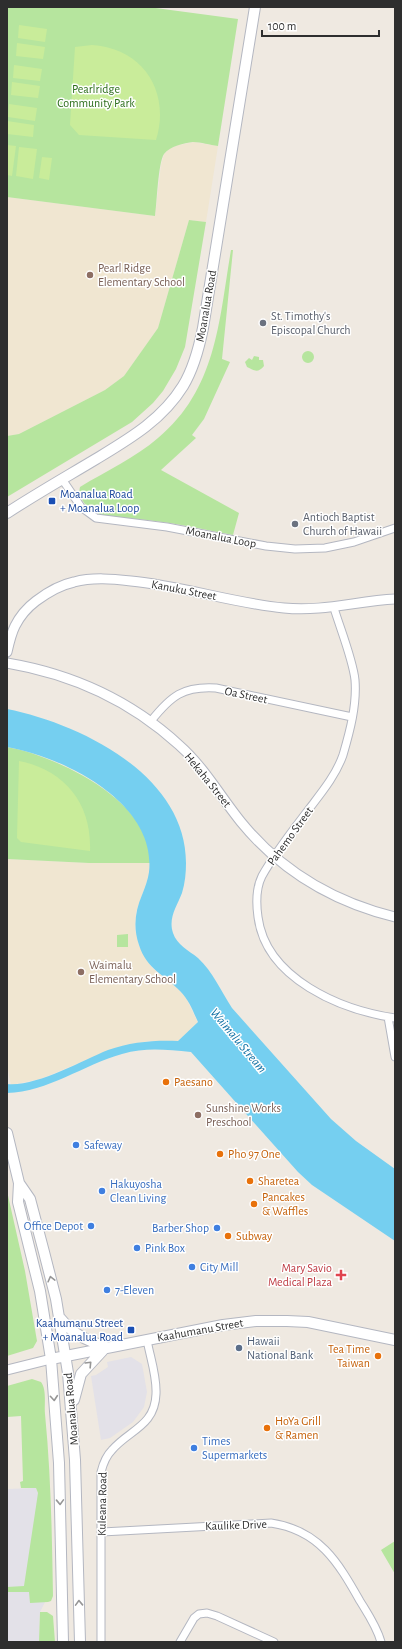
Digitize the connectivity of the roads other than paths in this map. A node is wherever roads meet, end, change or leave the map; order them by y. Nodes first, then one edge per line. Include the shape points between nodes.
1 (255, 7) edge
2 (62, 479) junction
3 (7, 513) edge
4 (395, 528) edge
5 (395, 599) edge
6 (334, 608) junction
7 (7, 652) edge
8 (7, 664) edge
9 (352, 717) junction
10 (151, 721) junction
11 (274, 856) junction
12 (395, 917) edge
13 (391, 1017) edge
14 (395, 1057) edge
15 (7, 1132) edge
16 (20, 1183) junction
17 (59, 1317) junction
18 (147, 1340) junction
19 (395, 1340) edge
20 (106, 1347) junction
21 (66, 1356) junction
22 (51, 1359) junction
23 (7, 1370) edge
24 (72, 1412) junction
25 (102, 1532) junction
26 (63, 1642) edge
27 (80, 1642) edge
28 (101, 1642) edge
29 (180, 1642) edge
30 (274, 1642) edge
31 (381, 1642) edge

1 - 2 main road, Moanalua Road via 203,328 195,362 184,385 157,418 131,438
2 - 3 main road, Moanalua Road
2 - 4 street, Moanalua Loop via 81,507 96,518 167,527 266,546 295,549 325,548 354,542
5 - 6 street, Kanuku Street
6 - 7 street, Kanuku Street via 284,609 162,585 111,579 83,580 58,587 26,610 16,625
6 - 9 street, Pahemo Street via 354,675 355,701
8 - 10 street, Hekaha Street via 46,671 81,683 110,696
9 - 10 street, Oa Street via 208,688 190,690 177,695 163,706
9 - 11 street, Pahemo Street via 343,754 334,776
10 - 11 street, Hekaha Street via 191,757 242,824
11 - 12 street, Hekaha Street via 304,879 334,896 370,911
11 - 13 street, Pahemo Street via 262,876 256,900 260,930 270,950 285,968 315,991 353,1008
13 - 14 street
15 - 16 main road, Moanalua Road
17 -> 16 main road, Moanalua Road via 30,1199
16 - 22 main road, Moanalua Road via 18,1202 40,1291
17 - 20 main road via 78,1336
17 - 21 main road, Moanalua Road
18 - 19 main road, Kaahumanu Street via 256,1321 327,1325
18 - 20 main road, Kaahumanu Street
18 - 25 street, Kuleana Road via 156,1387 155,1405 146,1422 112,1449 103,1464 100,1481
20 - 21 main road, Kaahumanu Street
24 -> 20 main road via 81,1374
21 - 22 main road, Kaahumanu Street
21 - 24 main road, Moanalua Road
22 - 23 street, Kaahumanu Street
22 -> 26 main road, Moanalua Road via 59,1463
27 -> 24 main road, Moanalua Road
25 - 28 street, Kuleana Road
25 - 31 street, Kaulike Drive via 271,1523 294,1529 318,1543 336,1561 376,1628
29 - 30 street via 194,1618 207,1613

